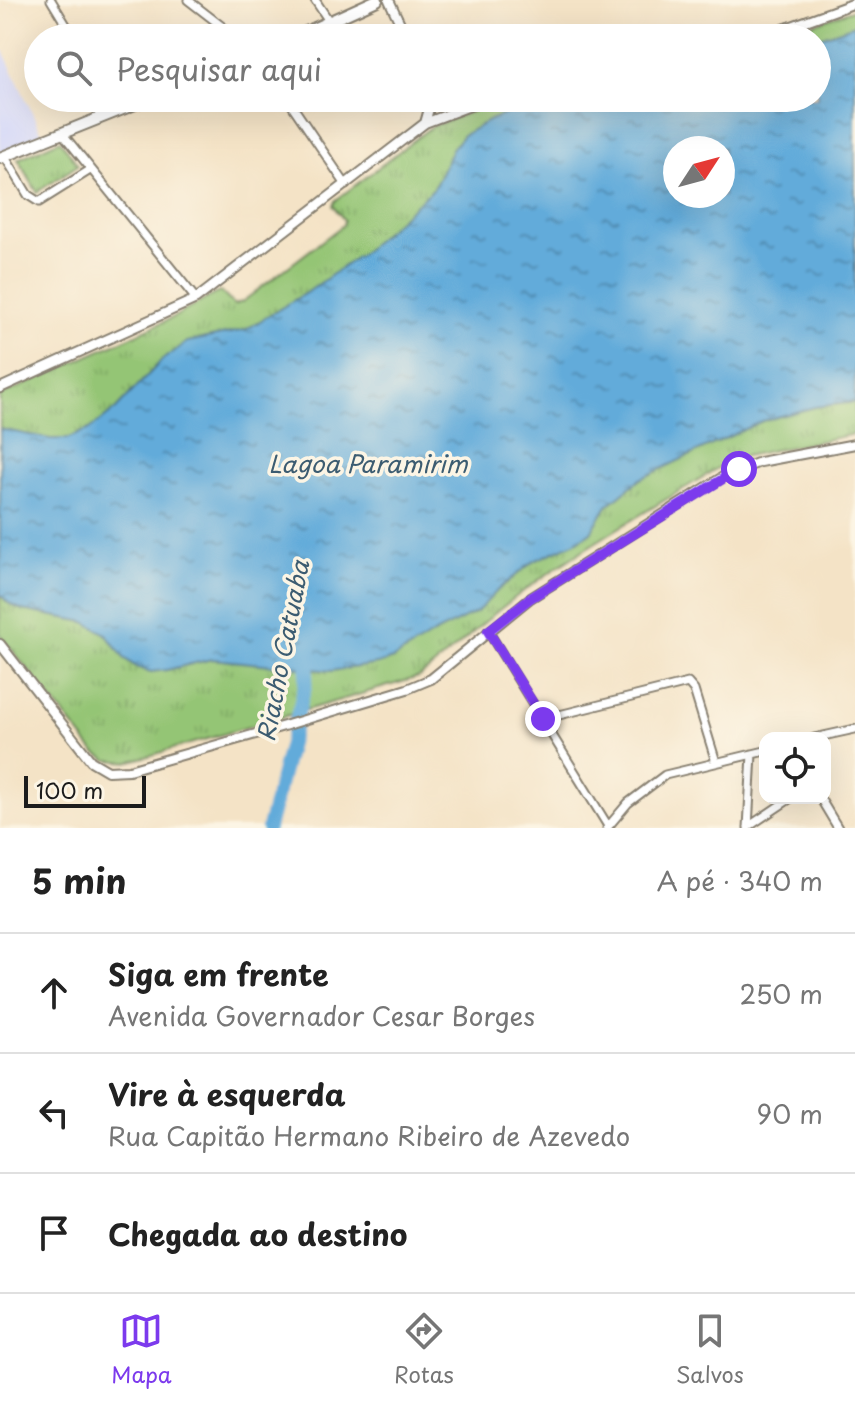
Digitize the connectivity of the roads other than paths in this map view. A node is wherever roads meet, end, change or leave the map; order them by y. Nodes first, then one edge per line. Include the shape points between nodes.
1 (51, 0) edge
2 (188, 0) edge
3 (315, 0) edge
4 (377, 0) edge
5 (389, 0) edge
6 (843, 3) edge
7 (855, 3) edge
8 (329, 21) junction
9 (66, 24) edge
10 (219, 24) edge
11 (323, 24) edge
12 (400, 24) edge
13 (793, 24) edge
14 (98, 112) edge
15 (115, 112) edge
16 (296, 112) edge
17 (428, 112) edge
18 (450, 112) edge
19 (100, 118) junction
20 (425, 123) junction
21 (62, 133) junction
22 (3, 157) edge
23 (90, 170) junction
24 (346, 185) junction
25 (196, 299) junction
26 (0, 388) edge
27 (855, 444) edge
28 (488, 631) junction
29 (0, 644) edge
30 (543, 719) junction
31 (855, 729) edge
32 (831, 734) edge
33 (759, 752) edge
34 (752, 754) junction
35 (716, 762) junction
36 (782, 804) edge
37 (824, 804) edge
38 (608, 827) edge
39 (748, 827) edge
40 (838, 828) edge

1 - 9 street
2 - 10 street
3 - 8 street
4 - 8 main road
5 - 12 street
6 - 7 street
6 - 13 street
8 - 11 main road
14 - 19 street
15 - 19 main road
16 - 24 street
17 - 20 street
18 - 20 street
19 - 21 main road
20 - 24 street
21 - 22 main road
21 - 23 street
22 - 23 street via 28,195 39,202
23 - 25 street
24 - 25 street
25 - 26 street
27 - 28 street via 760,462 726,475 529,599
28 - 29 street via 421,683 270,731 117,771 102,768 81,751
28 - 30 street
30 - 35 street via 688,683
30 - 38 street
31 - 32 street
33 - 34 street
34 - 35 street
34 - 39 street
35 - 38 street via 655,781
36 - 39 street
37 - 40 street

